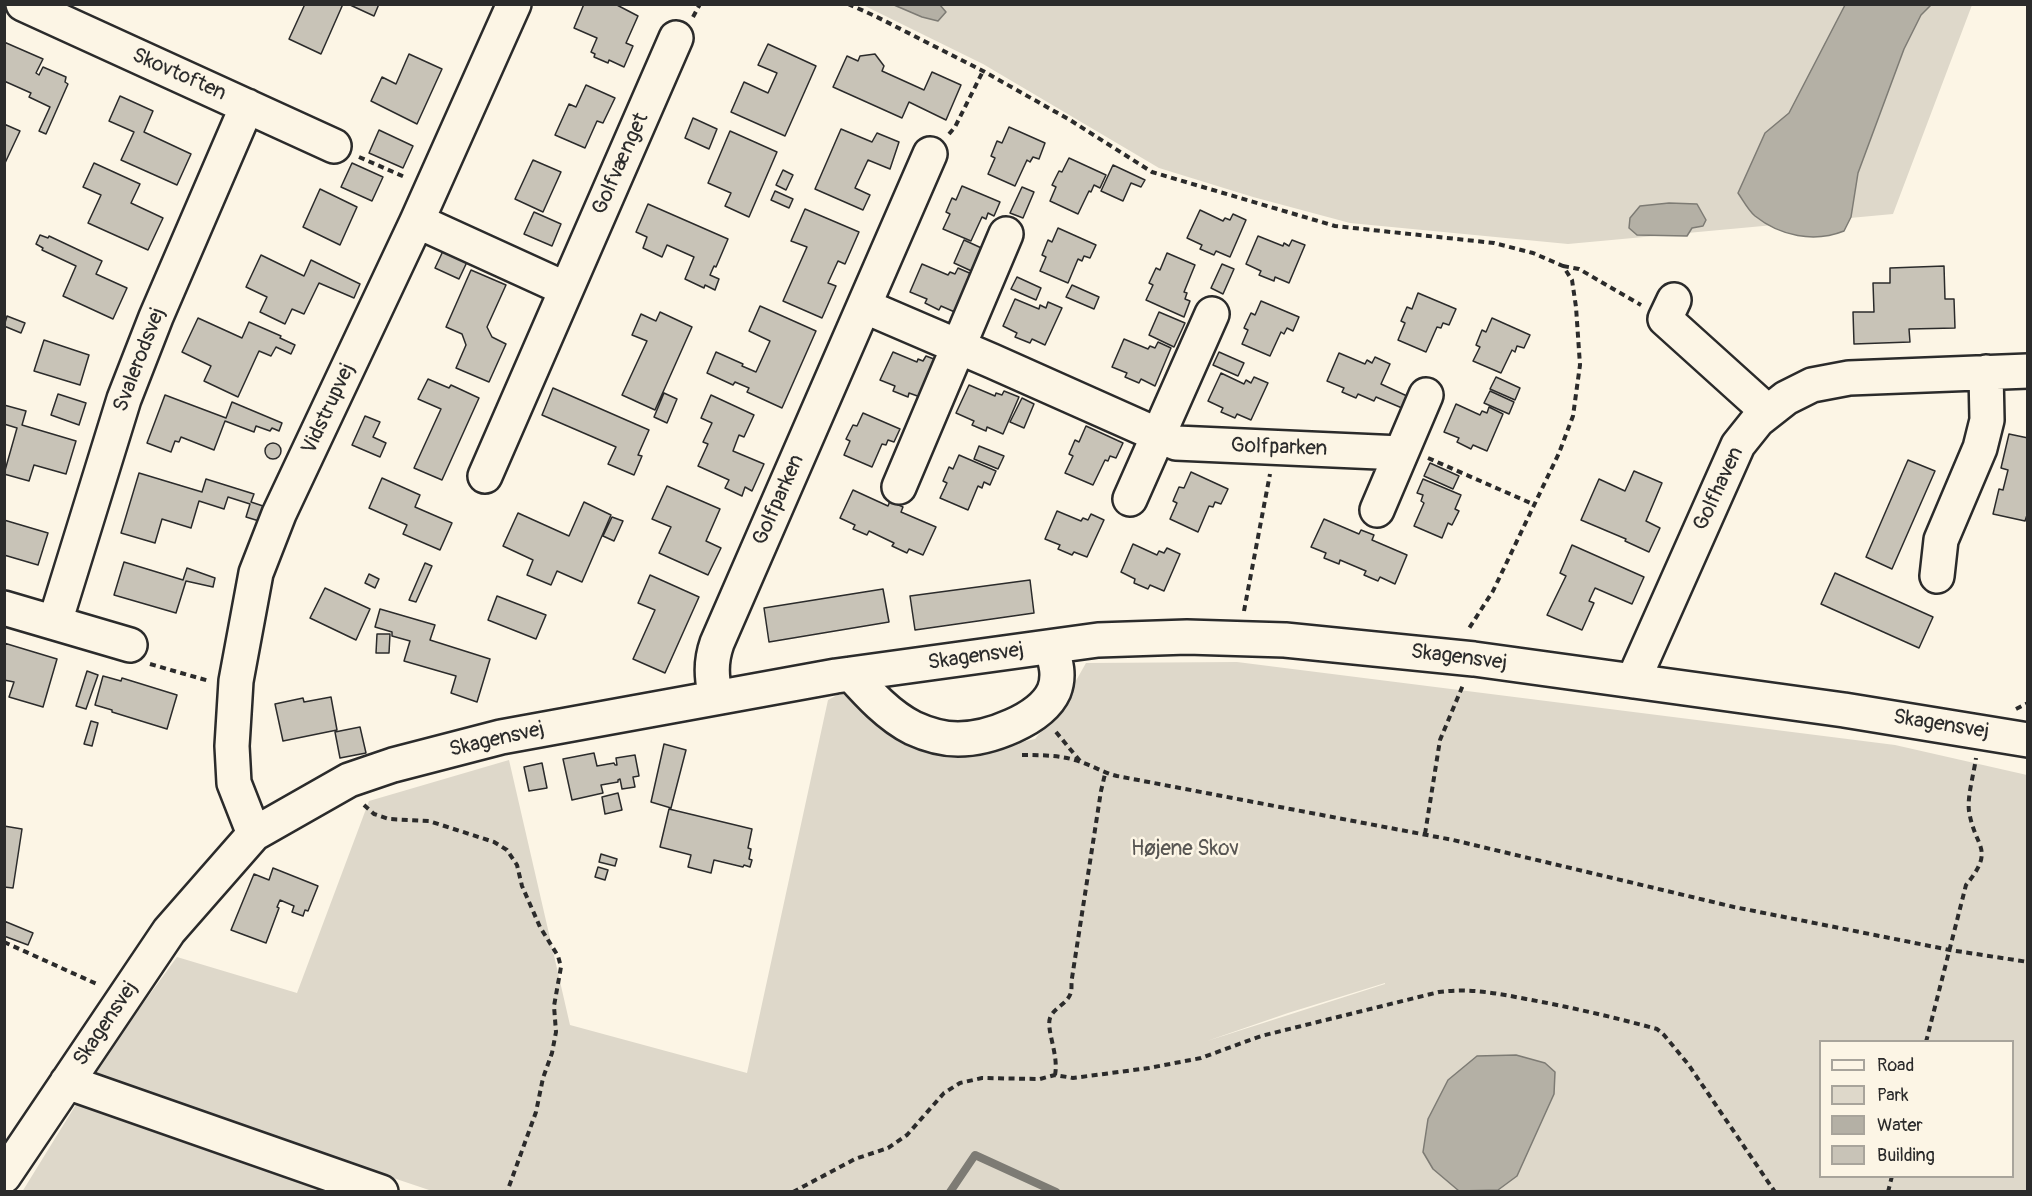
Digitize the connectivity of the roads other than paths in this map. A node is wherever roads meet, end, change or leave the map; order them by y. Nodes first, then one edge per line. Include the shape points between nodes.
1 (23, 4) edge
2 (514, 4) edge
3 (676, 38) dead end
4 (247, 106) junction
5 (334, 146) road end
6 (930, 154) road end
7 (417, 221) junction
8 (1006, 234) dead end
9 (566, 289) junction
10 (864, 306) junction
11 (1669, 310) road end
12 (1212, 314) dead end
13 (958, 347) junction
14 (2028, 371) edge
15 (1986, 372) junction
16 (1426, 395) dead end
17 (1768, 412) junction
18 (1158, 435) junction
19 (1401, 453) junction
20 (485, 476) dead end
21 (898, 487) dead end
22 (1130, 499) dead end
23 (1377, 510) dead end
24 (1937, 576) dead end
25 (4, 608) edge
26 (55, 622) junction
27 (130, 645) road end
28 (1051, 646) junction
29 (851, 674) junction
30 (1633, 681) junction
31 (715, 697) junction
32 (2028, 740) edge
33 (254, 834) junction
34 (67, 1082) junction
35 (4, 1176) edge
36 (381, 1191) edge

1 - 4 street, Skovtoften
2 - 7 street, Vidstrupvej
3 - 9 street, Golfvænget
4 - 5 street, Skovtoften
4 - 26 street, Svalerodsvej via 124,399
6 - 10 street, Golfparken
7 - 9 street
7 - 33 street, Vidstrupvej via 279,514 256,573 235,689 232,746 234,783
8 - 13 street
9 - 20 street, Golfvænget
10 - 13 street, Golfparken
10 - 31 street, Golfparken via 711,658
11 - 17 street
12 - 18 street
13 - 18 street, Golfparken
13 - 21 street
14 - 15 street, Golfhaven
15 - 17 street, Golfhaven via 1849,378 1812,385
15 - 24 street via 1987,420 1980,448 1941,540
16 - 19 street
17 - 30 street, Golfhaven via 1738,446
18 - 19 street, Golfparken via 1176,443
18 - 22 street
19 - 23 street
25 - 26 street
26 - 27 street
28 - 29 street, Skagensvej
28 - 29 street via 1058,666 1057,677 1044,707 1023,721 968,738 943,737 914,729
28 - 30 street, Skagensvej via 1186,637 1285,640
29 - 31 street, Skagensvej
30 - 32 street, Skagensvej
31 - 33 street, Skagensvej via 501,737 393,765 349,780
33 - 34 street, Skagensvej via 169,931
34 - 35 street, Skagensvej
34 - 36 street, Skagensvej

